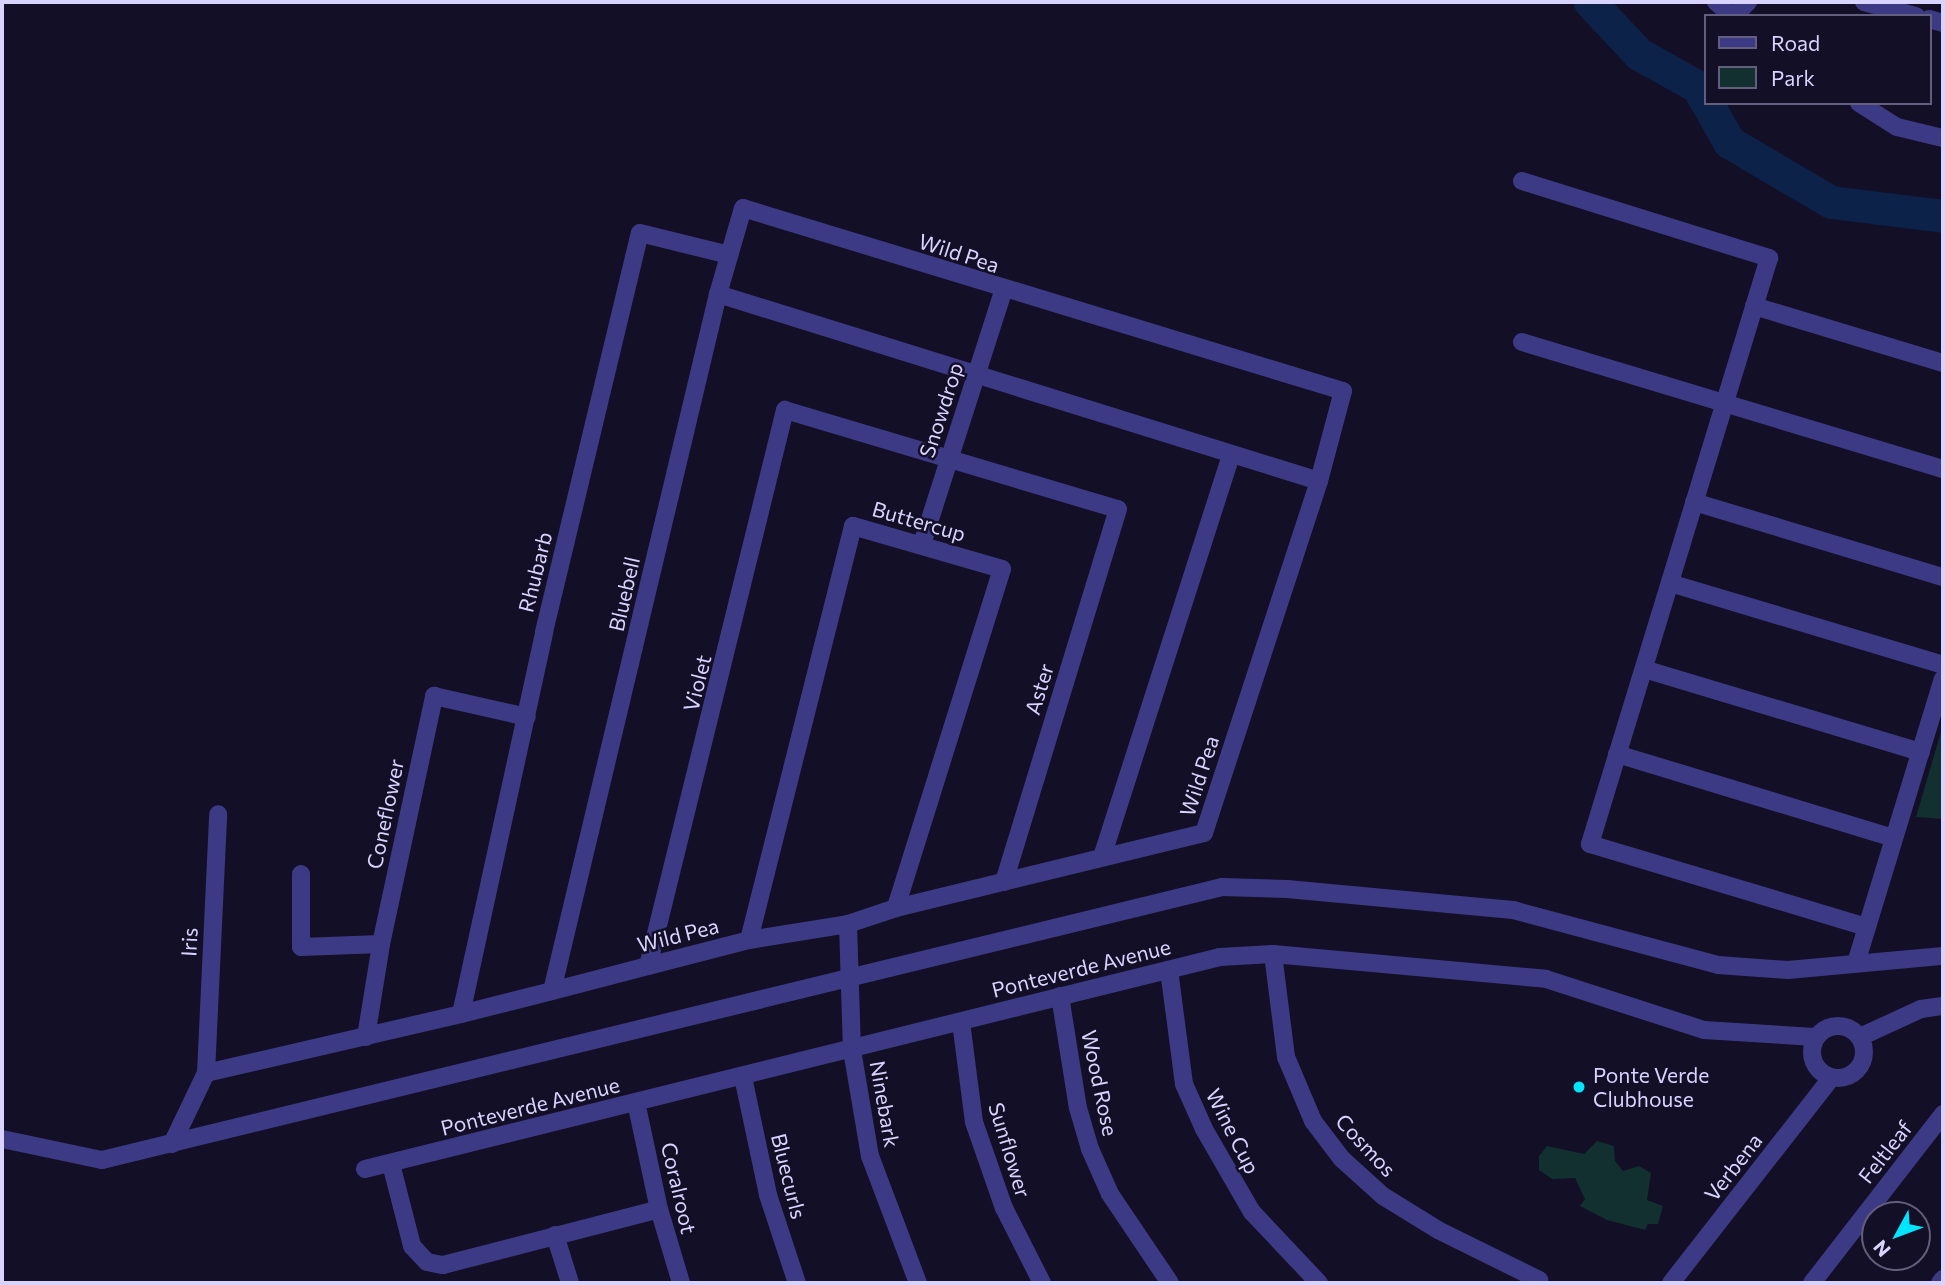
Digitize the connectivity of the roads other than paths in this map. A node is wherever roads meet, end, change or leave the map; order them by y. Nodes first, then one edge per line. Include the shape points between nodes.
1 (1716, 2) edge
2 (1748, 2) edge
3 (1864, 2) edge
4 (1731, 14) edge
5 (1735, 14) edge
6 (1909, 14) edge
7 (1862, 105) edge
8 (1943, 138) edge
9 (1522, 181) dead end
10 (743, 208) joint
11 (729, 255) junction
12 (1003, 291) junction
13 (718, 294) junction
14 (1754, 306) junction
15 (1522, 342) dead end
16 (1943, 363) edge
17 (977, 375) junction
18 (1724, 403) junction
19 (1231, 455) junction
20 (949, 458) junction
21 (1943, 469) edge
22 (1319, 481) junction
23 (1694, 502) junction
24 (922, 544) junction
25 (1943, 577) edge
26 (1670, 583) junction
27 (1943, 665) edge
28 (1644, 669) junction
29 (1943, 679) edge
30 (527, 717) junction
31 (1921, 752) junction
32 (1617, 754) junction
33 (218, 814) dead end
34 (1894, 838) junction
35 (1102, 857) junction
36 (301, 874) dead end
37 (1004, 882) junction
38 (896, 908) junction
39 (848, 924) junction
40 (1867, 927) junction
41 (749, 940) junction
42 (381, 944) junction
43 (1273, 954) junction
44 (1943, 956) edge
45 (1856, 963) junction
46 (648, 966) junction
47 (1169, 970) junction
48 (848, 979) junction
49 (552, 990) junction
50 (1060, 996) junction
51 (1943, 1006) edge
52 (461, 1014) junction
53 (961, 1022) junction
54 (366, 1037) junction
55 (1815, 1037) junction
56 (1860, 1038) junction
57 (852, 1050) junction
58 (206, 1073) junction
59 (743, 1077) junction
60 (1831, 1078) junction
61 (636, 1102) junction
62 (1943, 1114) edge
63 (2, 1139) edge
64 (172, 1144) junction
65 (391, 1164) junction
66 (365, 1170) dead end
67 (659, 1209) junction
68 (555, 1235) junction
69 (1943, 1279) edge
70 (1538, 1282) edge
71 (570, 1283) edge
72 (681, 1283) edge
73 (797, 1283) edge
74 (918, 1283) edge
75 (1042, 1283) edge
76 (1170, 1283) edge
77 (1319, 1283) edge
78 (1671, 1283) edge
79 (1812, 1283) edge
80 (1940, 1283) edge

1 - 4 street
2 - 5 street
3 - 6 street
7 - 8 street via 1897,127
9 - 14 street via 1769,258
10 - 11 street, Bluebell
10 - 12 street, Wild Pea
11 - 13 street, Bluebell
11 - 30 street, Rhubarb via 640,233
12 - 17 street, Snowdrop
12 - 22 street, Wild Pea via 1343,391
13 - 17 street
13 - 49 street, Bluebell
14 - 16 street
14 - 18 street
15 - 18 street
17 - 19 street
17 - 20 street, Snowdrop
18 - 21 street
18 - 23 street
19 - 22 street
19 - 35 street
20 - 24 street, Snowdrop
20 - 37 street, Aster via 1118,509
20 - 46 street, Violet via 785,410
22 - 35 street, Wild Pea via 1204,833
23 - 25 street
23 - 26 street
24 - 38 street, Buttercup via 1002,569
24 - 41 street, Buttercup via 853,526
26 - 27 street
26 - 28 street
28 - 31 street
28 - 32 street
29 - 31 street
30 - 42 street, Coneflower via 434,696
30 - 52 street, Rhubarb
31 - 34 street
32 - 34 street
32 - 40 street via 1590,844
33 - 58 street, Iris
34 - 40 street
35 - 37 street, Wild Pea
36 - 42 street via 301,947
37 - 38 street, Wild Pea
38 - 39 street, Wild Pea
39 - 41 street, Wild Pea
39 - 48 street, Ninebark
40 - 45 street
41 - 46 street, Wild Pea
42 - 54 street, Coneflower
43 - 47 street, Ponteverde Avenue via 1220,957
43 - 55 street, Ponteverde Avenue via 1546,979 1704,1030
43 - 70 street, Cosmos via 1286,1057 1313,1121 1342,1159 1405,1210
44 - 45 street
45 - 48 street via 1788,970 1718,965 1513,910 1287,888 1222,887
46 - 49 street, Wild Pea
47 - 50 street, Ponteverde Avenue
47 - 77 street, Wine Cup via 1184,1084 1203,1129 1252,1212
48 - 57 street, Ninebark
48 - 64 street
49 - 52 street, Wild Pea
50 - 53 street, Ponteverde Avenue
50 - 76 street, Wood Rose via 1078,1108 1090,1149 1116,1204
51 - 56 street via 1912,1012
52 - 54 street, Wild Pea
53 - 57 street, Ponteverde Avenue
53 - 75 street, Sunflower via 974,1122 1004,1208
54 - 58 street, Wild Pea
55 - 56 street via 1838,1026
55 - 60 street via 1814,1062
56 - 60 street via 1864,1058 1860,1068 1842,1079
57 - 59 street, Ponteverde Avenue
57 - 74 street, Ninebark via 870,1156
58 - 64 street
59 - 61 street, Ponteverde Avenue
59 - 73 street, Bluecurls via 768,1195
60 - 78 street, Verbena
61 - 65 street, Ponteverde Avenue
61 - 67 street, Coralroot
62 - 79 street, Feltleaf
63 - 64 street via 102,1160
65 - 66 street, Ponteverde Avenue
65 - 68 street via 412,1245 427,1262 443,1265
67 - 68 street
67 - 72 street, Coralroot
68 - 71 street
69 - 80 street

